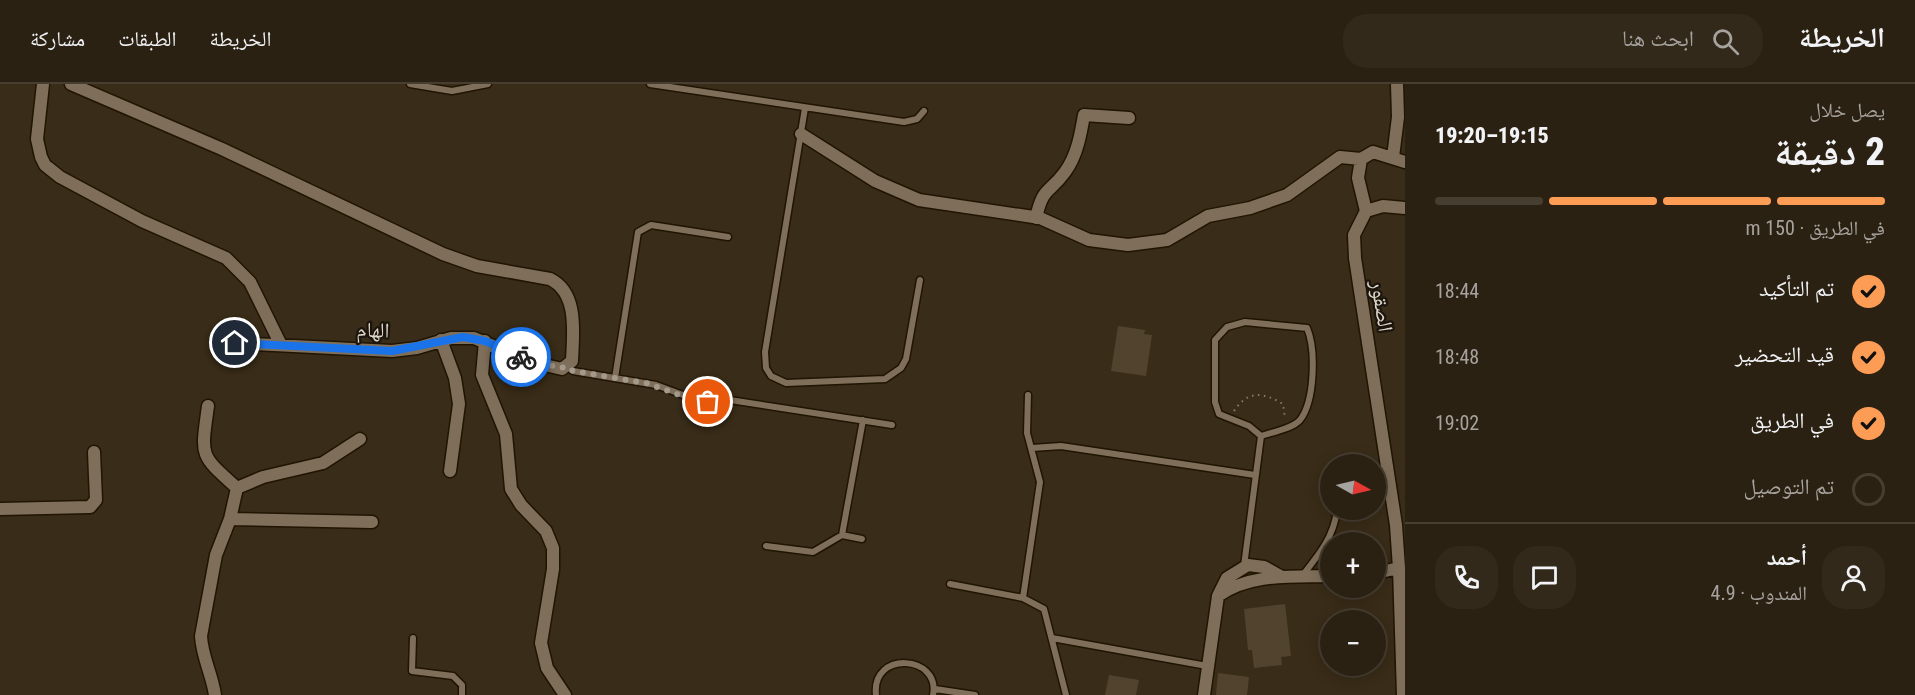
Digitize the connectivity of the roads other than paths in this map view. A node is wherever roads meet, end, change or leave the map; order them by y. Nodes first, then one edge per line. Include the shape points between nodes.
1 (43, 84) edge
2 (71, 84) edge
3 (410, 84) edge
4 (488, 84) edge
5 (650, 84) edge
6 (1397, 84) edge
7 (805, 108) junction
8 (924, 111) dead end
9 (1129, 118) dead end
10 (801, 135) junction
11 (1361, 159) junction
12 (1399, 159) edge
13 (1405, 208) edge
14 (1366, 211) junction
15 (1036, 218) junction
16 (728, 237) dead end
17 (920, 280) dead end
18 (441, 340) junction
19 (485, 341) junction
20 (235, 343) dead end
21 (281, 345) junction
22 (567, 367) junction
23 (615, 378) junction
24 (1028, 395) dead end
25 (208, 406) dead end
26 (863, 420) junction
27 (892, 425) dead end
28 (1261, 436) junction
29 (360, 439) dead end
30 (1032, 448) junction
31 (94, 452) dead end
32 (1379, 454) edge
33 (450, 471) dead end
34 (1256, 475) junction
35 (237, 488) junction
36 (1386, 498) edge
37 (0, 509) edge
38 (230, 519) junction
39 (1335, 520) edge
40 (372, 522) dead end
41 (842, 535) junction
42 (862, 539) dead end
43 (766, 546) dead end
44 (1244, 567) junction
45 (1399, 568) junction
46 (1386, 571) edge
47 (1320, 576) edge
48 (1282, 577) junction
49 (1301, 577) junction
50 (950, 584) dead end
51 (1218, 596) junction
52 (1023, 598) junction
53 (413, 638) dead end
54 (1052, 638) junction
55 (1403, 665) edge
56 (1207, 666) junction
57 (934, 692) edge
58 (214, 695) edge
59 (462, 695) edge
60 (565, 695) edge
61 (876, 695) edge
62 (975, 695) edge
63 (1066, 695) edge
64 (1204, 695) edge
65 (1403, 695) edge

1 - 21 street via 37,139 45,165 142,221 226,258 250,282
2 - 22 street via 222,149 443,254 477,266 556,282 567,294 571,311 572,361
3 - 4 lane via 452,91
5 - 7 lane
6 - 12 street
7 - 8 lane via 908,122
7 - 10 lane
9 - 15 street via 1084,115 1080,140 1066,172 1041,196
10 - 15 street via 875,182 918,200
10 - 17 lane via 765,352 766,368 771,375 786,383 876,380 894,375 906,359
11 - 12 street via 1373,152
11 - 14 street via 1358,178
11 - 15 street via 1340,157 1287,195 1250,208 1208,216 1158,243 1128,245 1089,240
13 - 14 street via 1383,206
14 - 32 street, الصقور via 1354,235 1355,258
16 - 23 lane via 651,225 638,232
18 - 19 street, الهام via 463,337
18 - 21 street, الهام via 392,351
18 - 33 street via 455,378 459,404
19 - 22 street, الهام via 541,364
19 - 60 street via 482,375 506,434 511,489 546,531 553,548 541,643 547,668
20 - 21 street, الهام
22 - 23 lane
23 - 26 lane via 656,385 702,402 730,400
24 - 30 lane via 1026,433
25 - 35 street via 206,455 211,466
26 - 27 lane
26 - 41 lane
28 - 28 lane via 1249,426 1219,414 1215,402 1215,340 1227,327 1245,322 1307,328 1312,339 1310,402 1299,422
28 - 34 lane
29 - 35 street via 323,463 262,477
30 - 34 lane via 1061,446
30 - 52 lane via 1040,482
31 - 37 street via 96,500 90,507
34 - 44 lane
35 - 38 street
36 - 45 street, الصقور
38 - 40 street
38 - 58 street via 216,555 201,636
39 - 49 lane via 1326,545
41 - 42 lane
41 - 43 lane via 813,552
44 - 48 street via 1255,564
44 - 51 street via 1227,578
45 - 46 street
45 - 55 street, الصقور
47 - 49 street
48 - 49 street
48 - 51 street via 1241,584
50 - 52 lane
51 - 56 street
52 - 54 lane via 1044,609
53 - 59 lane via 412,671 453,676 462,685
54 - 56 lane
54 - 63 lane
55 - 65 street, الصقور
56 - 64 street
57 - 61 lane via 928,673 914,663 897,663 882,671
57 - 62 lane

